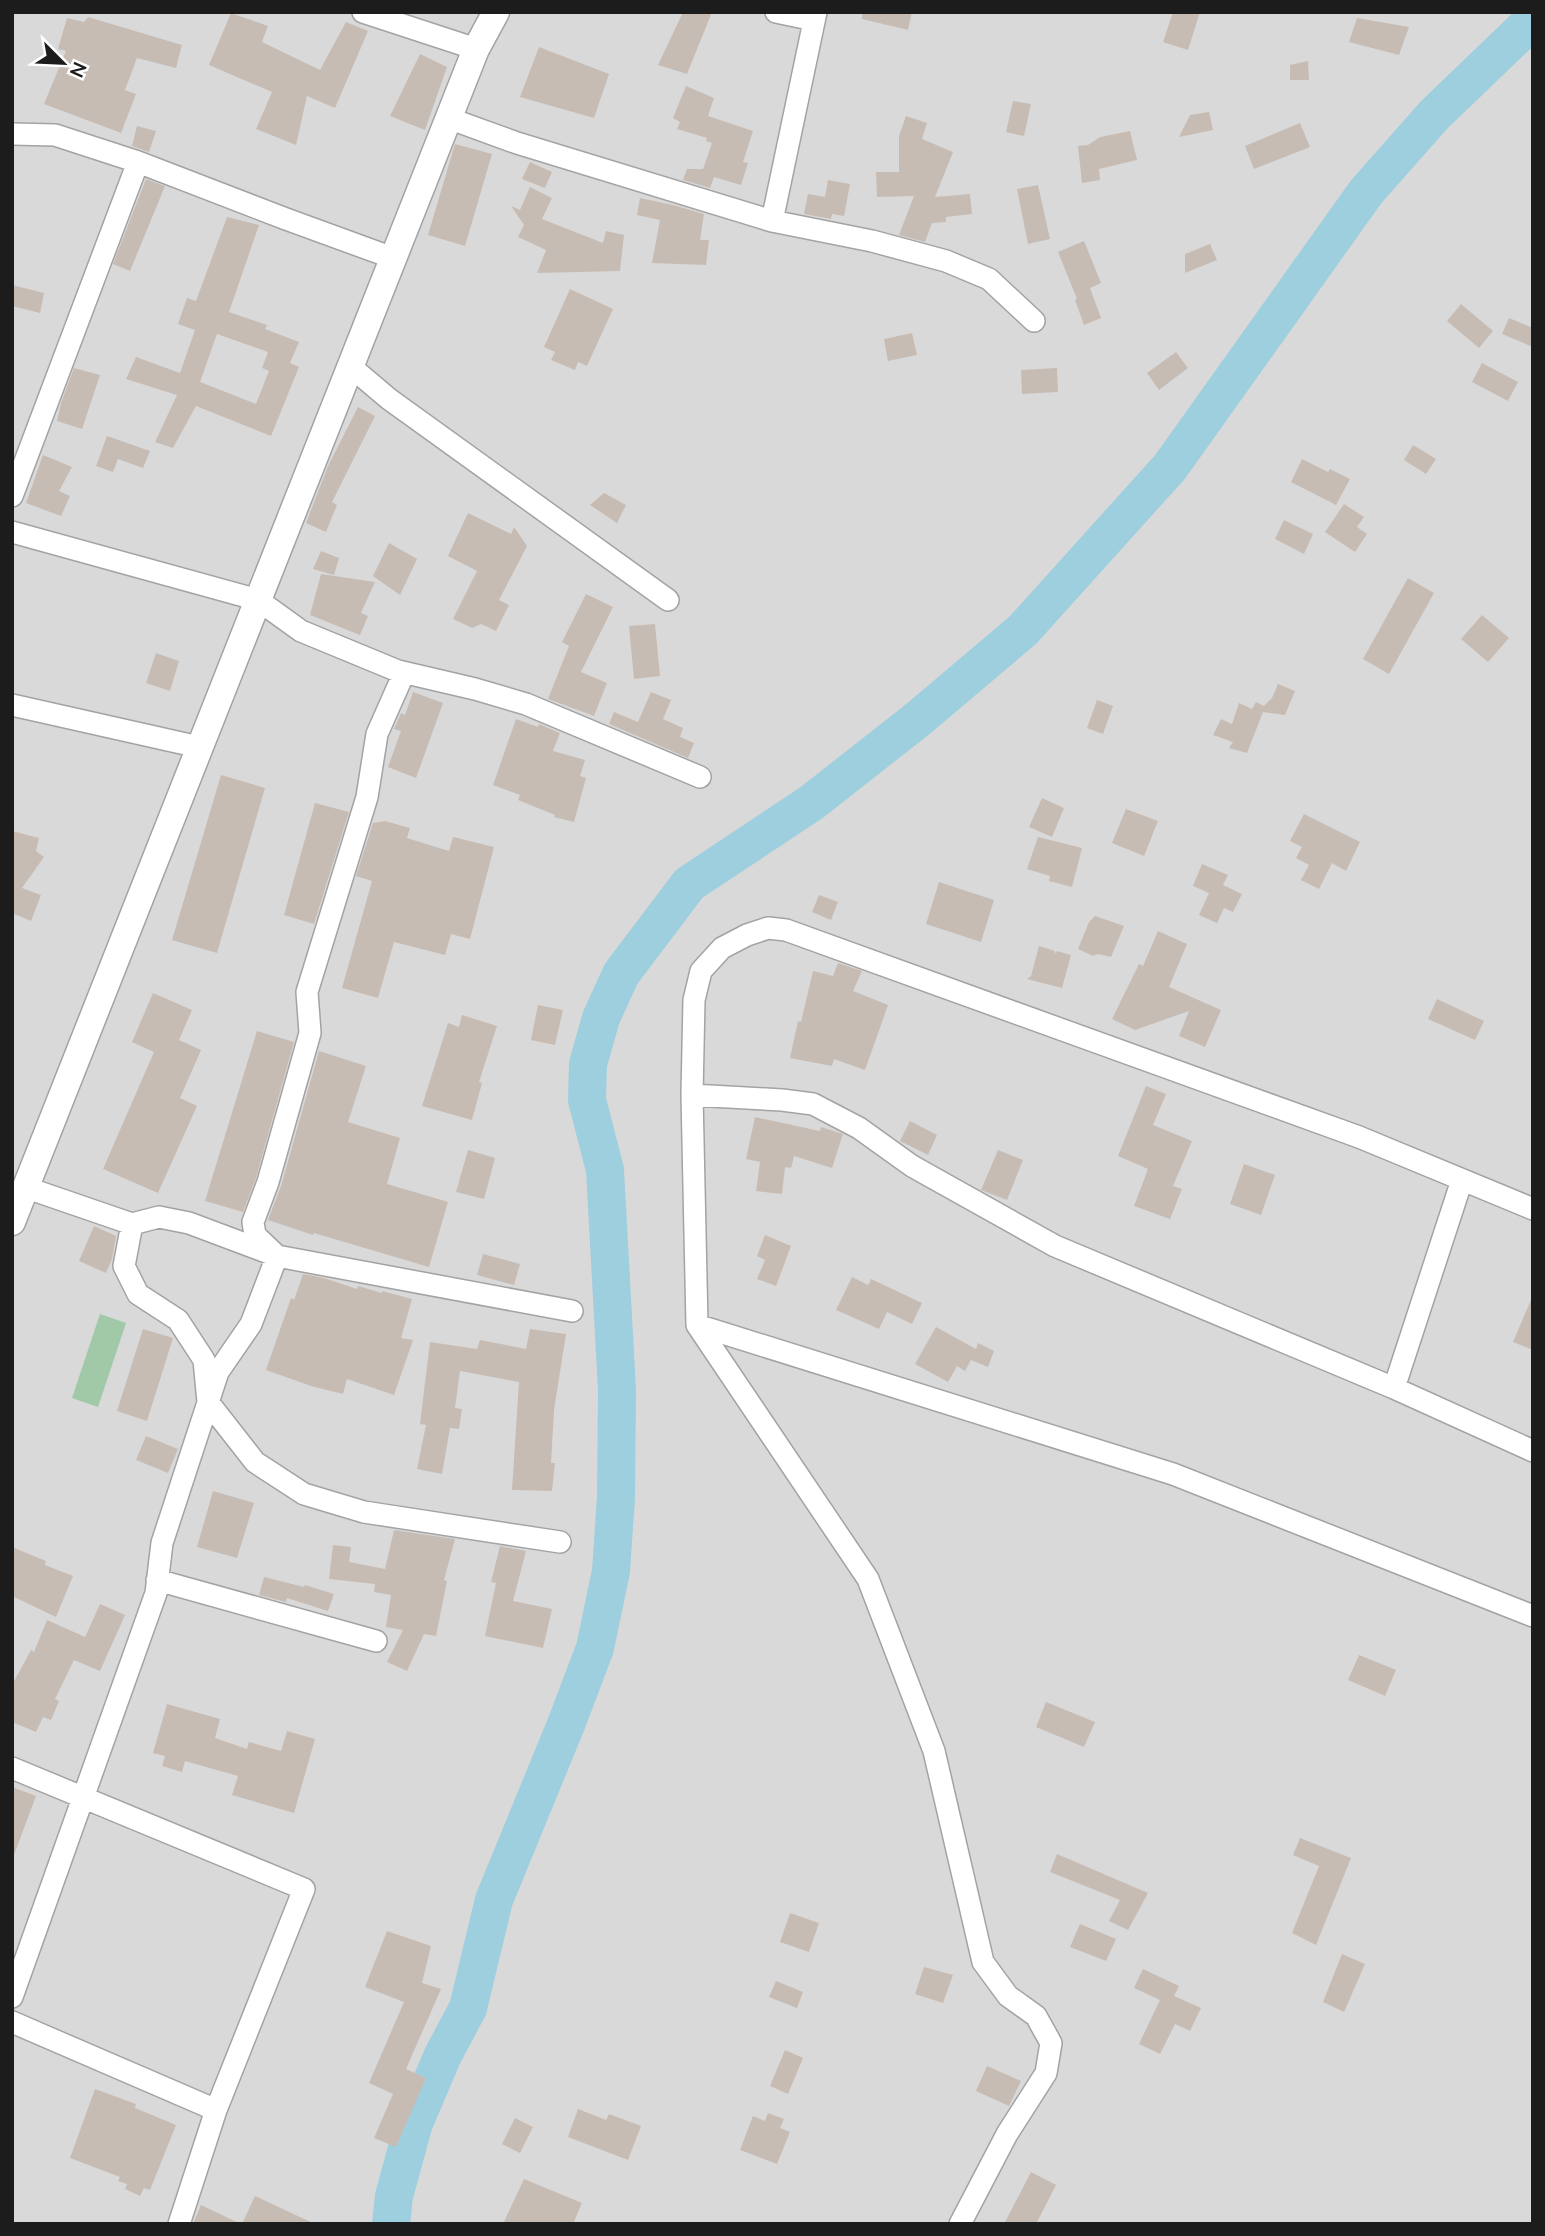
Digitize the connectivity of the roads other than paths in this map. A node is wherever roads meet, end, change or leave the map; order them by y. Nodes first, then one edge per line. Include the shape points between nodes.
1 (363, 12) edge
2 (496, 12) edge
3 (776, 12) edge
4 (815, 16) edge
5 (476, 49) junction
6 (448, 118) junction
7 (12, 134) edge
8 (138, 162) junction
9 (772, 221) junction
10 (393, 258) junction
11 (1034, 321) dead end
12 (350, 366) junction
13 (12, 496) edge
14 (12, 532) edge
15 (258, 600) junction
16 (668, 600) dead end
17 (404, 673) junction
18 (12, 705) edge
19 (199, 747) junction
20 (700, 777) dead end
21 (692, 1095) junction
22 (1462, 1180) junction
23 (36, 1191) dead end
24 (1533, 1209) edge
25 (12, 1222) edge
26 (132, 1224) junction
27 (277, 1256) junction
28 (572, 1311) dead end
29 (697, 1325) junction
30 (1394, 1388) junction
31 (208, 1402) junction
32 (1533, 1451) edge
33 (561, 1542) dead end
34 (157, 1580) junction
35 (1533, 1616) edge
36 (376, 1641) dead end
37 (12, 1768) edge
38 (84, 1798) junction
39 (12, 1997) edge
40 (12, 2021) edge
41 (216, 2110) junction
42 (179, 2224) edge
43 (960, 2224) edge

1 - 5 street
2 - 5 street
3 - 4 street
4 - 9 street
5 - 6 street
6 - 9 street
6 - 10 street
7 - 8 street via 55,135
8 - 10 street
8 - 13 street
9 - 11 street via 946,261 989,279
10 - 12 street
12 - 15 street
12 - 16 street via 390,400
14 - 15 street
15 - 17 street via 301,631
15 - 19 street
17 - 20 street via 526,704
17 - 27 street via 377,734 367,797 307,992 310,1033 253,1222 255,1235
18 - 19 street
19 - 25 street
21 - 22 street via 694,1000 701,971 722,948 768,928 778,929 1359,1137
21 - 29 street
21 - 30 street via 813,1104 1055,1246
22 - 24 street
22 - 30 street
23 - 26 street
26 - 27 street via 159,1217 189,1223
26 - 31 street via 124,1266 138,1294 178,1320 204,1360
27 - 28 street
27 - 31 street via 251,1324 218,1372
29 - 35 street via 1173,1474
29 - 43 street via 868,1579 934,1751 983,1962 1008,1996 1036,2016 1051,2043 1046,2073 1007,2134
30 - 32 street
31 - 33 street via 255,1462 304,1494 364,1512
31 - 34 street via 162,1543
34 - 36 street
34 - 38 street
37 - 38 street
38 - 39 street
38 - 41 street via 304,1889
40 - 41 street
41 - 42 street

